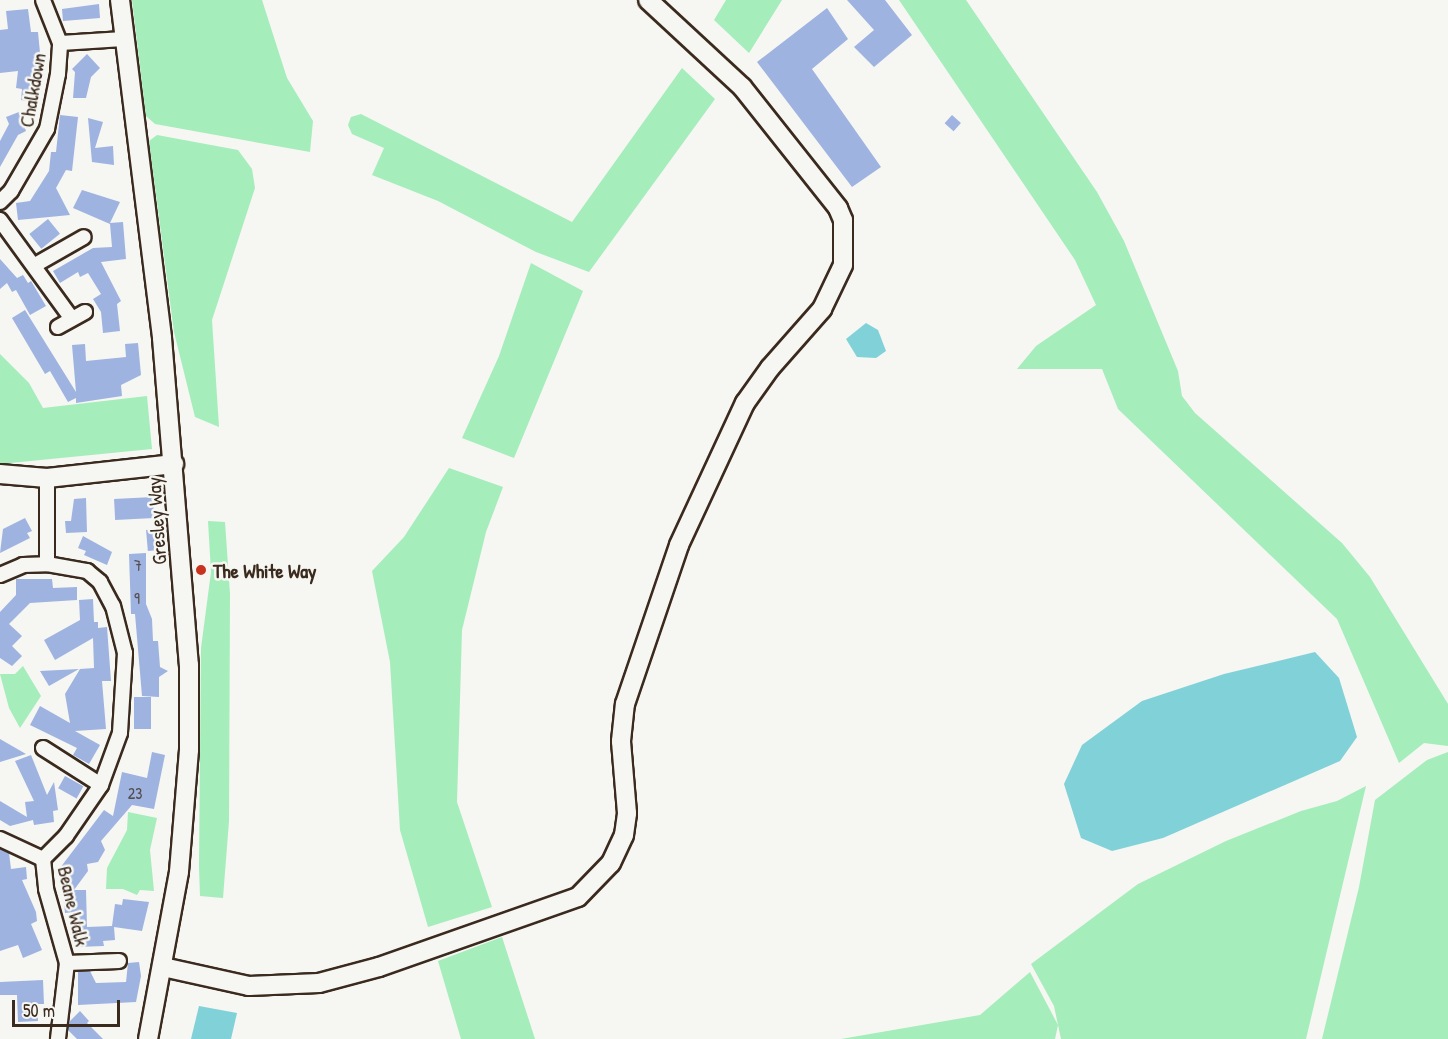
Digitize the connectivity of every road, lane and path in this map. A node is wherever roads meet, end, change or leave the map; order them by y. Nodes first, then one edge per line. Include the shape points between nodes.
1 (43, 0) edge
2 (120, 0) edge
3 (648, 0) edge
4 (124, 39) junction
5 (60, 43) junction
6 (0, 202) edge
7 (0, 220) edge
8 (79, 235) dead end
9 (34, 265) junction
10 (85, 312) dead end
11 (72, 319) junction
12 (58, 327) dead end
13 (174, 464) junction
14 (0, 474) edge
15 (47, 478) junction
16 (47, 564) junction
17 (0, 575) edge
18 (43, 748) dead end
19 (101, 785) junction
20 (0, 839) edge
21 (43, 859) junction
22 (118, 961) dead end
23 (67, 963) junction
24 (163, 967) junction
25 (58, 1039) edge
26 (148, 1039) edge

1 - 5 street, Chalkdown
2 - 4 street, Gresley Way
3 - 24 street via 742,87 837,208 843,220 843,265 822,309 745,403 679,545 625,704 621,741 627,813 624,835 611,863 578,897 379,967 319,983 249,986
4 - 5 street, Chalkdown
4 - 13 street, Gresley Way
5 - 6 street, Chalkdown via 47,129 11,191
7 - 9 street
8 - 9 street
9 - 11 street
10 - 11 street
11 - 12 street
13 - 15 street
13 - 24 street, Gresley Way via 189,665 189,750 179,872
14 - 15 street
15 - 16 street
16 - 17 street via 23,566
16 - 19 street via 72,565 100,582 121,632 125,653 120,733
18 - 19 street
19 - 21 street via 66,836
20 - 21 street
21 - 23 street, Beane Walk via 46,889
22 - 23 street, Beane Walk
23 - 25 street, Beane Walk
24 - 26 street, Gresley Way

